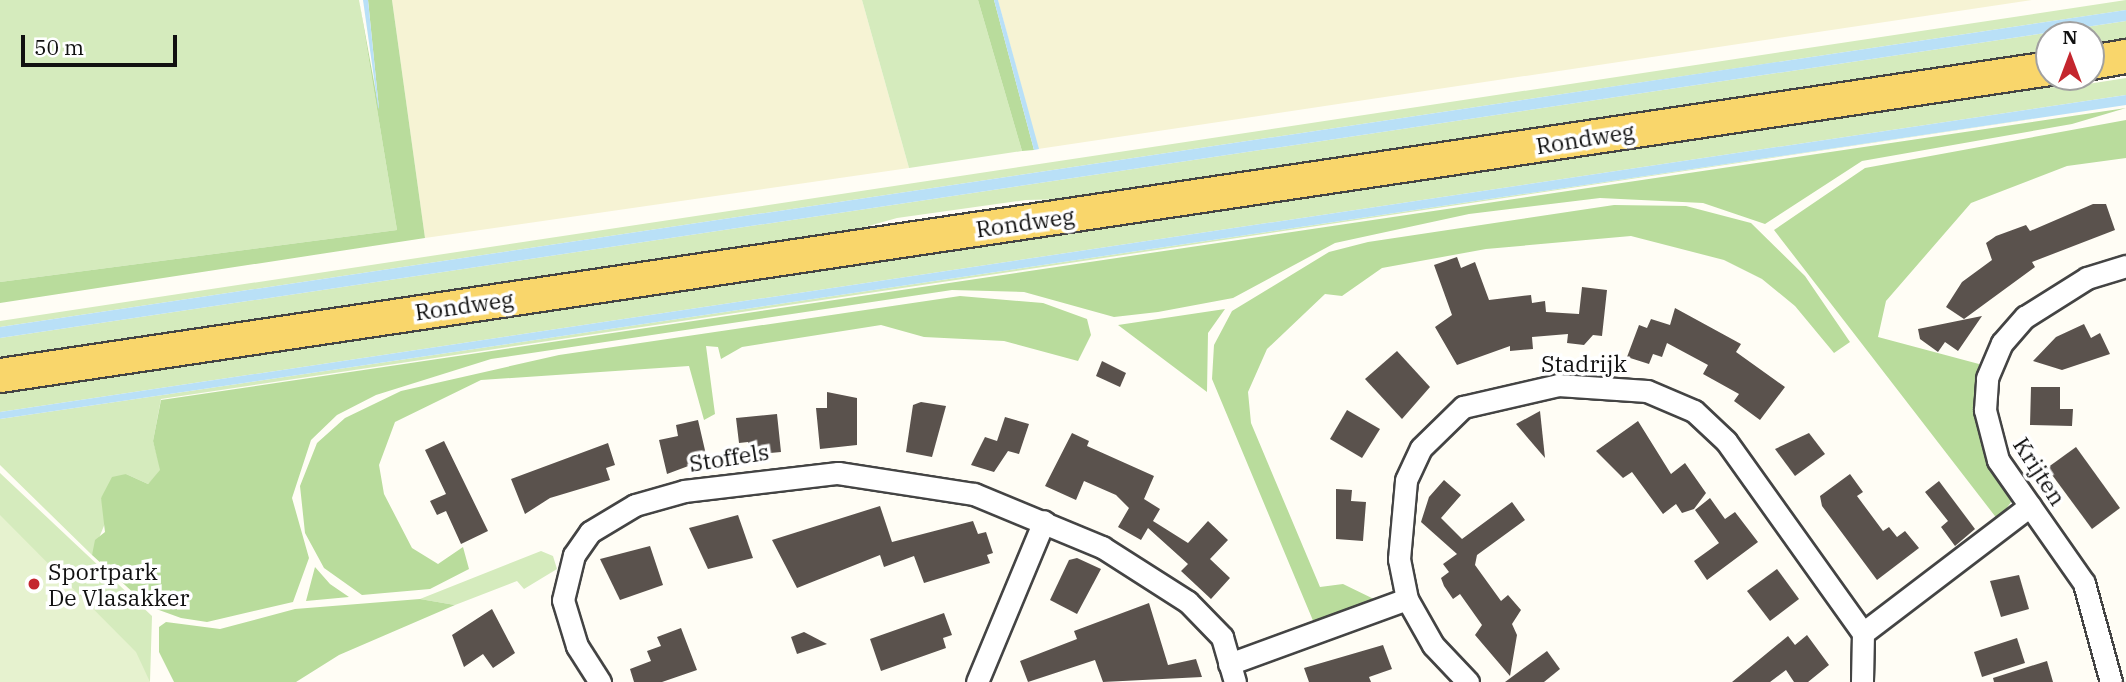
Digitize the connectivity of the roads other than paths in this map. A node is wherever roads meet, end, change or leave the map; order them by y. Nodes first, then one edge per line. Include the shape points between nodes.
1 (2126, 56) edge
2 (2105, 60) edge
3 (2035, 70) edge
4 (2126, 266) edge
5 (0, 375) edge
6 (2030, 506) junction
7 (1044, 521) junction
8 (1407, 599) junction
9 (1863, 633) junction
10 (1232, 673) edge
11 (600, 682) edge
12 (977, 682) edge
13 (1468, 682) edge
14 (1862, 682) edge
15 (2111, 682) edge

1 - 2 main road
3 - 5 main road, Rondweg
4 - 6 street, Krijten via 2087,278 2025,317 2002,342 1987,378 1987,435
6 - 9 street
6 - 15 street, Krijten via 2084,583
7 - 10 street, Stoffels via 1101,547 1188,602 1222,637
7 - 11 street, Stoffels via 932,483 838,473 736,480 635,505 590,532 566,576 566,618
7 - 12 street
8 - 9 street, Stadrijk via 1399,559 1403,493 1421,448 1441,427 1463,407 1500,394 1558,385 1623,387 1694,411 1726,441
8 - 10 street
8 - 13 street, Stadrijk via 1433,645
9 - 14 street

